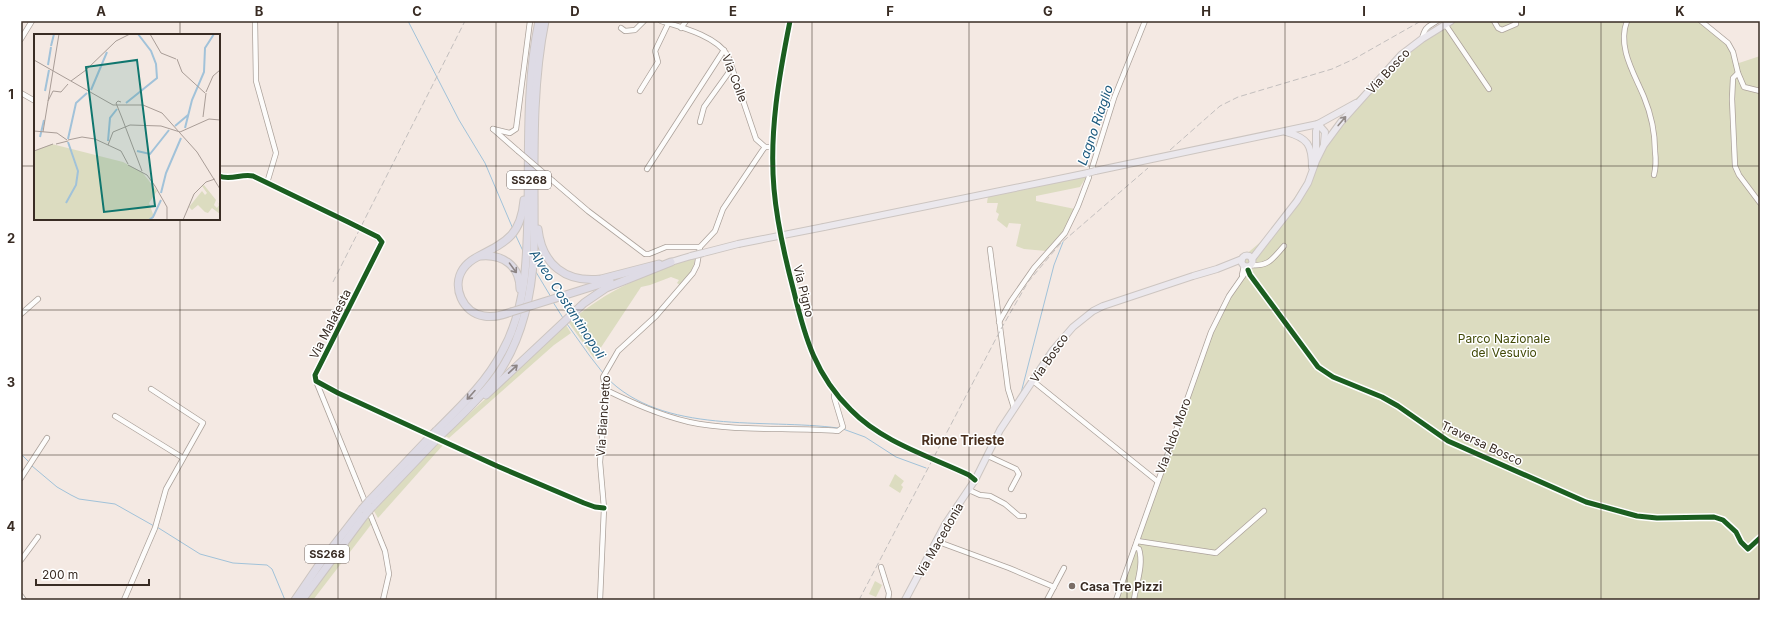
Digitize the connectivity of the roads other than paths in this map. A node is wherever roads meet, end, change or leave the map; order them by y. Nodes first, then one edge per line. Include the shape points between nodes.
1 (32, 21) edge
2 (255, 21) edge
3 (530, 21) edge
4 (539, 21) edge
5 (546, 21) edge
6 (644, 21) edge
7 (660, 21) edge
8 (686, 21) edge
9 (790, 21) edge
10 (1145, 21) edge
11 (1451, 21) edge
12 (1494, 21) edge
13 (1515, 21) edge
14 (1627, 21) edge
15 (1701, 21) edge
16 (667, 22) edge
17 (1436, 22) edge
18 (1445, 24) junction
19 (620, 28) dead end
20 (681, 28) junction
21 (1434, 31) junction
22 (21, 39) edge
23 (1422, 39) junction
24 (724, 50) junction
25 (732, 68) junction
26 (1738, 73) junction
27 (1488, 89) dead end
28 (640, 91) dead end
29 (1760, 91) edge
30 (21, 93) edge
31 (1362, 99) junction
32 (34, 100) edge
33 (700, 122) dead end
34 (1318, 124) junction
35 (1285, 132) junction
36 (535, 144) junction
37 (1324, 145) junction
38 (765, 147) junction
39 (773, 147) junction
40 (529, 154) junction
41 (1316, 161) junction
42 (647, 169) dead end
43 (1094, 169) junction
44 (1312, 173) junction
45 (1088, 175) junction
46 (1654, 175) dead end
47 (220, 176) edge
48 (267, 183) junction
49 (1760, 203) edge
50 (1284, 246) dead end
51 (990, 249) dead end
52 (702, 250) junction
53 (479, 256) junction
54 (671, 262) junction
55 (530, 264) junction
56 (1246, 266) junction
57 (38, 299) dead end
58 (21, 314) edge
59 (999, 322) junction
60 (502, 352) junction
61 (316, 381) junction
62 (1033, 381) junction
63 (151, 389) dead end
64 (606, 390) junction
65 (834, 392) junction
66 (1014, 408) junction
67 (463, 414) junction
68 (115, 416) dead end
69 (439, 432) junction
70 (47, 438) dead end
71 (988, 456) junction
72 (182, 458) junction
73 (21, 478) edge
74 (975, 480) junction
75 (1157, 482) junction
76 (1011, 489) dead end
77 (969, 490) junction
78 (604, 508) junction
79 (1264, 511) dead end
80 (363, 512) junction
81 (1024, 516) dead end
82 (38, 537) dead end
83 (1760, 538) edge
84 (936, 541) junction
85 (1137, 541) junction
86 (1135, 548) junction
87 (21, 560) edge
88 (882, 567) dead end
89 (1064, 568) dead end
90 (1054, 587) junction
91 (21, 596) edge
92 (24, 600) edge
93 (124, 600) edge
94 (295, 600) edge
95 (302, 600) edge
96 (383, 600) edge
97 (600, 600) edge
98 (888, 600) edge
99 (905, 600) edge
100 (1047, 600) edge
101 (1116, 600) edge
102 (1134, 600) edge

1 - 22 street
2 - 48 street via 256,81 276,153
3 - 52 street, bridge via 516,129 510,133 493,129 588,211 644,254 666,247
4 - 40 highway, SS268 via 531,82
5 - 36 highway, SS268 via 538,66
6 - 19 street via 635,30 625,31
7 - 16 street, Via Colle
8 - 20 street
9 - 39 street, Via Pigno via 775,103
10 - 43 street via 1114,98
11 - 18 main road, Via Bosco
12 - 13 street via 1502,30 1516,24
14 - 46 street via 1624,28 1626,54 1644,97 1655,136
15 - 26 street via 1728,43
16 - 20 street, Via Colle
16 - 28 street via 655,51 658,62
17 - 21 street
17 - 23 street via 1429,25
18 - 21 main road, Via Bosco
18 - 27 street
20 - 24 street, Via Colle via 706,37
21 - 23 main road, Via Bosco
23 - 31 main road, Via Bosco via 1401,55
24 - 25 street, Via Colle
24 - 42 street
25 - 33 street via 704,107
25 - 38 street, Via Colle via 756,139
26 - 29 street via 1744,87
26 - 49 street via 1733,78 1732,99 1735,166
30 - 32 street
31 - 34 main road, Via Bosco
37 -> 31 main road, Via Bosco
34 - 35 main road
34 - 37 main road via 1325,132
34 - 41 main road, Via Bosco
35 - 43 main road
35 - 44 main road via 1306,141 1310,148
36 - 54 highway via 539,234 544,253 553,265 575,278 592,280
36 - 55 highway, SS268
37 - 41 main road, Via Bosco
38 - 39 street
38 - 52 street via 723,209 715,231
39 - 65 street, Via Pigno via 776,212 784,255 812,354
40 - 53 highway via 523,211 517,229 501,245
40 - 55 highway, SS268 via 527,248
41 - 44 main road, Via Bosco
43 - 45 main road, bridge
44 - 56 main road, Via Bosco via 1297,201
45 - 52 main road, bridge
45 - 59 street via 1078,206 1065,233 1034,268
47 - 48 street, Via Malatesta via 228,178 249,175
48 - 61 street, Via Malatesta, bridge via 373,234 382,242 315,375
50 - 56 street via 1263,266
51 - 59 street
52 - 54 main road, bridge
52 - 64 street, Via Bianchetto via 693,273 656,316 618,351 603,377
53 - 54 highway, bridge via 468,263 458,283 461,298 469,310 482,316 512,312
53 -> 60 highway via 491,255 505,259 515,269 519,282 517,304
67 -> 54 highway via 584,303 606,288
55 - 60 highway, SS268 via 517,317
55 - 67 highway, SS268 via 532,276 524,319 509,355 493,380
56 - 62 main road, Via Bosco via 1093,310 1058,342
56 - 75 street, Via Aldo Moro via 1211,332
56 - 83 street, Traversa Bosco via 1318,367 1332,377 1398,406 1448,441 1596,506 1657,518 1714,517 1723,520 1736,532 1748,549
57 - 58 street
59 - 66 street via 1008,389
60 -> 69 highway, SS268 via 479,386
61 - 78 street via 497,466 584,504
61 - 96 street via 385,551 389,574
62 - 66 main road, Via Bosco
62 - 75 street
63 - 72 street via 203,421 201,429
64 - 65 street, Via Pigno via 679,420 705,424 838,431 844,429
64 - 78 street, Via Bianchetto via 600,462
65 - 74 street, Via Pigno via 870,427
66 - 71 main road, Via Bosco
67 - 69 highway, SS268
68 - 72 street
69 - 80 highway, SS268, bridge via 393,484
70 - 73 street
71 - 74 main road, Via Bosco
71 - 76 street via 1016,469 1019,474
72 - 93 street via 166,489 156,528
74 - 77 main road, Via Macedonia
75 - 85 street, Via Aldo Moro
77 - 81 street via 990,496 1019,516
77 - 84 main road, Via Macedonia
78 - 97 street, Via Bianchetto
79 - 85 street via 1216,553
80 - 94 highway, SS268 via 321,562
80 - 95 highway, SS268
82 - 87 street
84 - 90 street
84 - 99 main road, Via Macedonia
85 - 86 street, Via Aldo Moro
86 - 101 street, Via Aldo Moro
86 - 102 street via 1140,553 1139,580
88 - 98 street via 889,593
89 - 90 street
90 - 100 street
91 - 92 street

